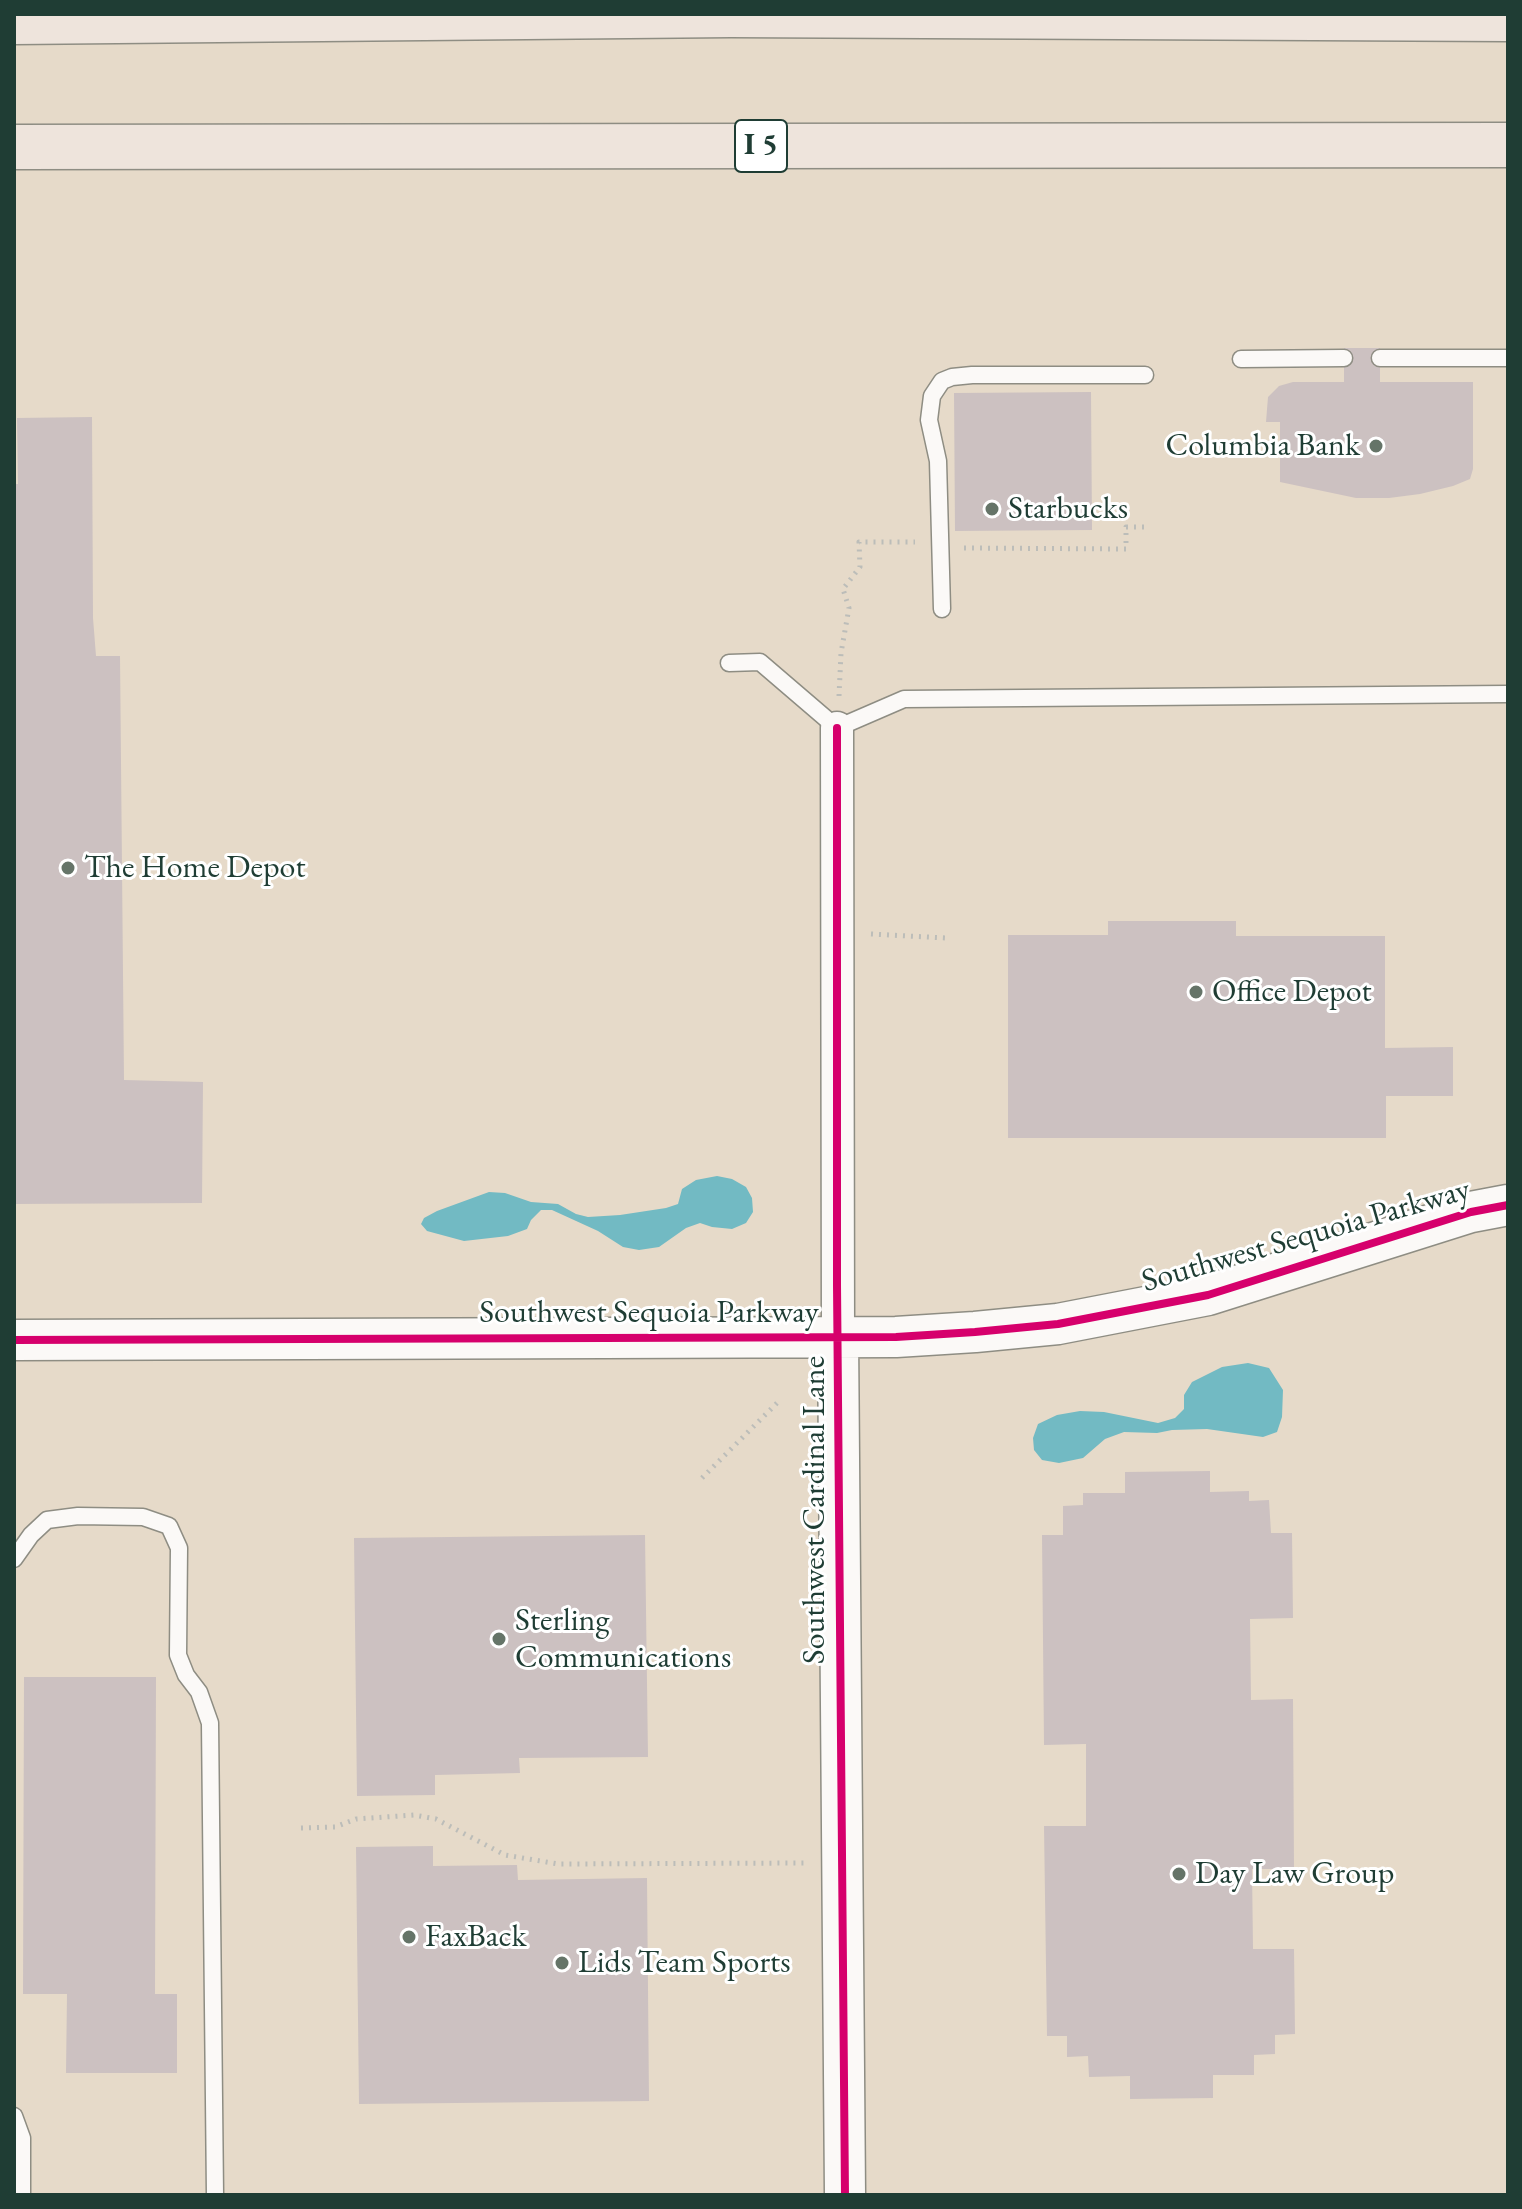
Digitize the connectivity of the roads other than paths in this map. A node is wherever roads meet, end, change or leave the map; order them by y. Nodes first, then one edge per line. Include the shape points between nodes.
1 (732, 14) edge
2 (1508, 19) edge
3 (14, 22) edge
4 (1508, 145) edge
5 (14, 147) edge
6 (1344, 358) dead end
7 (1380, 358) dead end
8 (1508, 358) edge
9 (1241, 359) dead end
10 (1145, 375) dead end
11 (942, 609) dead end
12 (729, 663) dead end
13 (1508, 694) edge
14 (837, 728) junction
15 (1508, 1205) edge
16 (838, 1336) junction
17 (14, 1340) edge
18 (14, 1559) edge
19 (14, 2116) edge
20 (22, 2195) edge
21 (215, 2195) edge
22 (845, 2195) edge

1 - 2 highway
1 - 3 highway
4 - 5 highway, I 5
6 - 9 lane
7 - 8 lane
10 - 11 lane via 972,375 942,381 932,396 929,420 938,461
12 - 14 lane via 760,662
13 - 14 lane via 904,699
14 - 16 street, Southwest Cardinal Lane
15 - 16 street, Southwest Sequoia Parkway via 1208,1295 1129,1311 975,1332
16 - 17 street, Southwest Sequoia Parkway
16 - 22 street, Southwest Cardinal Lane
18 - 21 lane via 47,1520 78,1516 143,1517 169,1526 179,1548 178,1655 210,1723
19 - 20 lane via 22,2138

